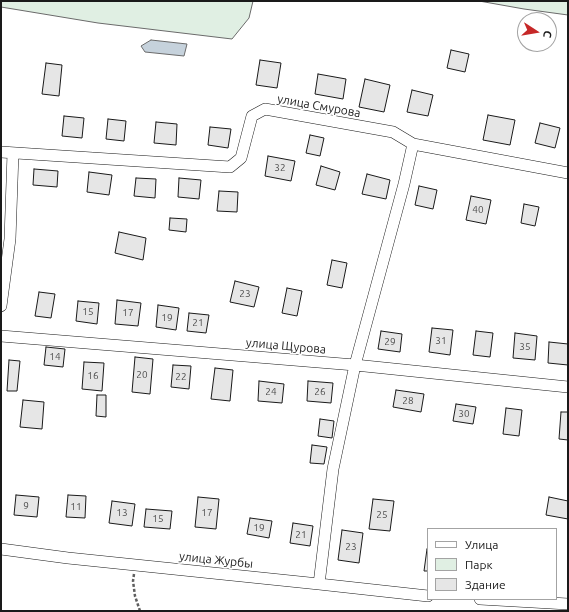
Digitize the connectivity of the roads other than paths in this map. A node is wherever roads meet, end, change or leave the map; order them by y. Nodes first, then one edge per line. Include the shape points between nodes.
1 (414, 144) junction
2 (1, 152) edge
3 (13, 153) junction
4 (568, 172) edge
5 (1, 306) edge
6 (1, 336) edge
7 (355, 365) junction
8 (568, 387) edge
9 (1, 549) edge
10 (319, 584) junction
11 (427, 596) edge
12 (498, 600) edge
13 (568, 604) edge

1 - 3 street, улица Смурова via 393,132 265,109 252,116 241,158 230,167
1 - 4 street, улица Смурова
1 - 7 street
2 - 3 street, улица Смурова
3 - 5 street via 10,239
6 - 7 street, улица Щурова
7 - 8 street, улица Щурова
7 - 10 street via 333,469
9 - 10 street, улица Журбы
10 - 11 street, улица Журбы
12 - 13 street

